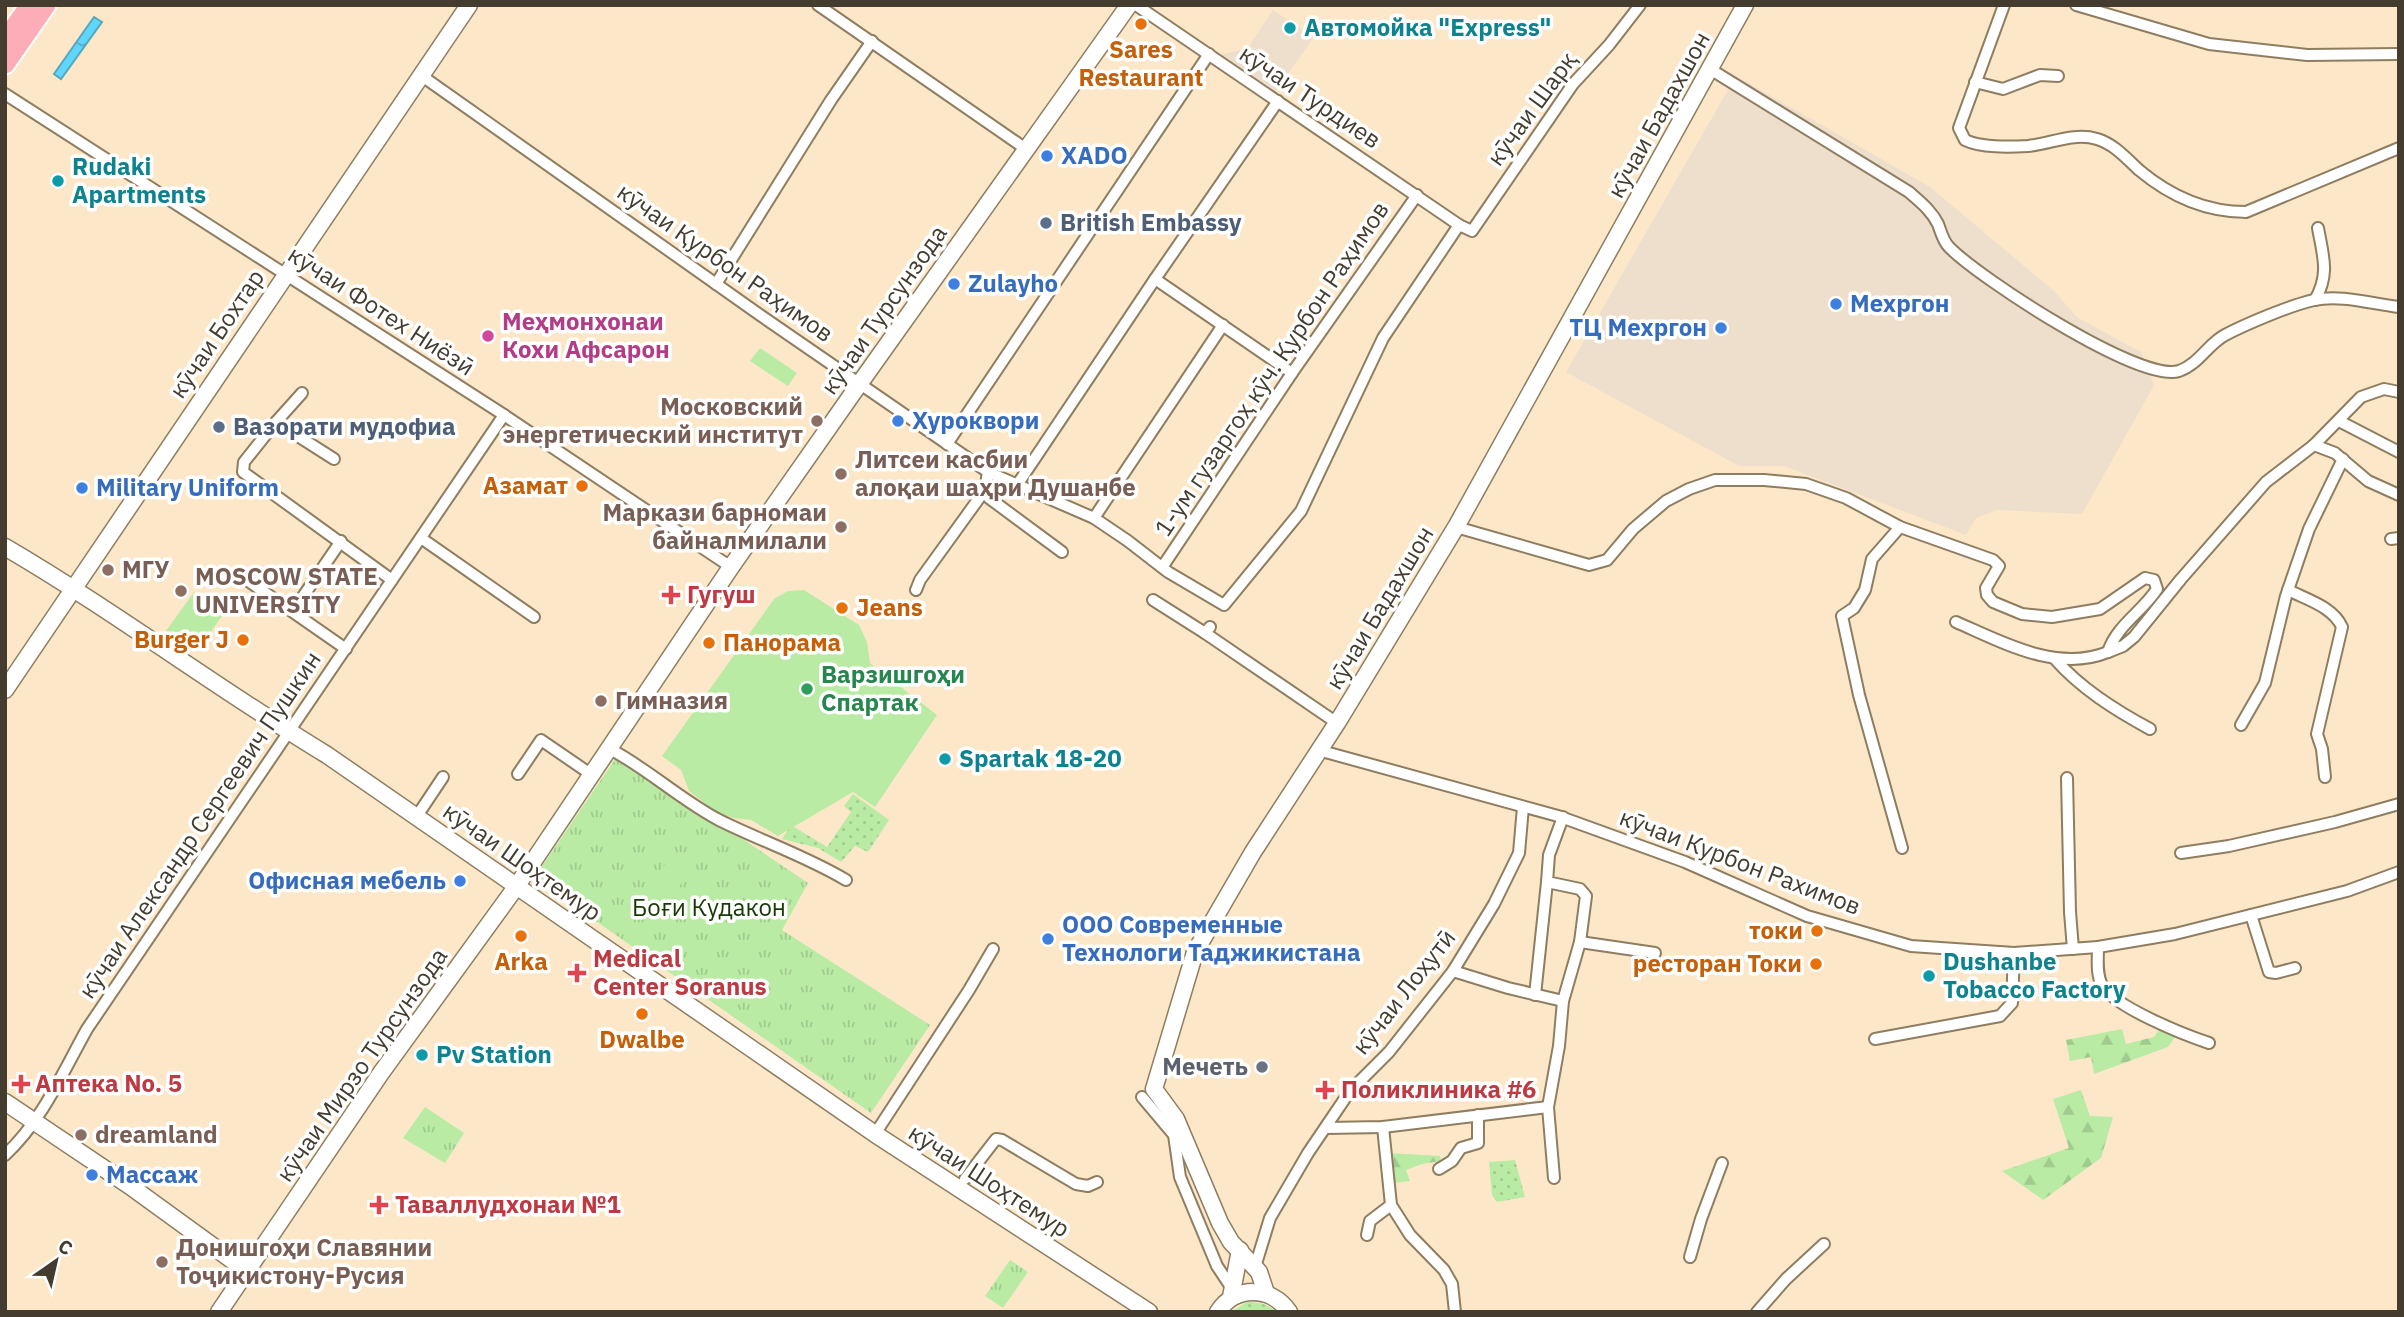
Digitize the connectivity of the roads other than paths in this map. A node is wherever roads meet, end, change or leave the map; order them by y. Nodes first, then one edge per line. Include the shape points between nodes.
1 (30, 5) edge
2 (46, 5) edge
3 (469, 5) edge
4 (818, 5) edge
5 (1129, 5) edge
6 (1136, 5) edge
7 (1640, 5) edge
8 (1745, 5) edge
9 (2004, 5) edge
10 (2076, 5) edge
11 (5, 40) edge
12 (872, 41) junction
13 (1209, 54) junction
14 (2399, 54) edge
15 (5, 64) edge
16 (1710, 69) junction
17 (422, 76) junction
18 (2058, 76) dead end
19 (1975, 82) junction
20 (5, 94) edge
21 (1278, 101) junction
22 (2399, 148) edge
23 (1026, 149) junction
24 (1417, 195) junction
25 (1459, 225) junction
26 (2318, 228) dead end
27 (285, 275) junction
28 (1155, 279) junction
29 (716, 284) junction
30 (2315, 300) junction
31 (2399, 307) edge
32 (1223, 326) junction
33 (1293, 373) junction
34 (860, 383) junction
35 (2399, 392) edge
36 (302, 393) dead end
37 (504, 415) junction
38 (2339, 421) junction
39 (276, 422) junction
40 (947, 444) junction
41 (2314, 445) junction
42 (2399, 452) edge
43 (334, 459) dead end
44 (2343, 459) junction
45 (988, 472) junction
46 (1017, 485) junction
47 (985, 490) junction
48 (2399, 495) edge
49 (1094, 518) junction
50 (1456, 527) junction
51 (1899, 527) junction
52 (421, 538) junction
53 (341, 541) junction
54 (5, 547) edge
55 (1062, 552) dead end
56 (1163, 566) junction
57 (732, 567) junction
58 (244, 578) dead end
59 (392, 580) junction
60 (73, 587) junction
61 (916, 590) dead end
62 (2288, 590) junction
63 (1153, 600) dead end
64 (293, 611) junction
65 (534, 617) dead end
66 (1955, 622) dead end
67 (346, 649) junction
68 (2108, 652) junction
69 (2054, 658) junction
70 (5, 690) edge
71 (1337, 723) junction
72 (2241, 725) dead end
73 (2150, 729) dead end
74 (289, 732) junction
75 (610, 749) junction
76 (1318, 750) junction
77 (518, 774) dead end
78 (592, 775) junction
79 (443, 777) dead end
80 (2067, 778) dead end
81 (2325, 778) dead end
82 (2399, 804) edge
83 (1523, 807) junction
84 (417, 816) junction
85 (1563, 817) junction
86 (1902, 848) dead end
87 (2181, 853) dead end
88 (2399, 872) edge
89 (846, 880) dead end
90 (1546, 881) junction
91 (516, 887) junction
92 (2251, 915) junction
93 (1580, 942) junction
94 (2098, 947) junction
95 (993, 949) dead end
96 (2073, 949) junction
97 (1655, 953) dead end
98 (2014, 953) junction
99 (2295, 968) dead end
100 (1453, 971) junction
101 (1535, 995) junction
102 (1563, 1001) junction
103 (1874, 1039) dead end
104 (2209, 1043) dead end
105 (1142, 1097) dead end
106 (5, 1102) edge
107 (1548, 1107) junction
108 (1478, 1115) junction
109 (34, 1122) junction
110 (1383, 1127) junction
111 (1326, 1128) junction
112 (874, 1134) junction
113 (5, 1155) edge
114 (1722, 1163) dead end
115 (1439, 1169) dead end
116 (1554, 1178) dead end
117 (965, 1179) dead end
118 (1097, 1182) dead end
119 (1391, 1205) junction
120 (1367, 1235) dead end
121 (1824, 1244) dead end
122 (1236, 1246) junction
123 (1690, 1257) dead end
124 (1255, 1266) junction
125 (247, 1271) junction
126 (1266, 1293) junction
127 (1232, 1294) junction
128 (219, 1312) edge
129 (1149, 1312) edge
130 (1218, 1312) edge
131 (1289, 1312) edge
132 (1455, 1312) edge
133 (1757, 1312) edge

1 - 11 highway
2 - 15 highway
3 - 17 main road, кӯчаи Бохтар
4 - 12 street
5 - 23 main road, кӯчаи Турсунзода
6 - 13 street, кӯчаи Турдиев
7 - 25 street, кӯчаи Шарқ via 1573,84 1472,231
8 - 16 main road, кӯчаи Бадахшон
9 - 19 street
10 - 14 street via 2209,44 2307,55
12 - 23 street
12 - 29 street
13 - 21 street, кӯчаи Турдиев
13 - 40 street
16 - 30 street via 1909,192 1929,209 1948,247 2031,307 2080,338 2150,368 2178,372 2224,335
16 - 50 main road, кӯчаи Бадахшон
17 - 27 main road, кӯчаи Бохтар
17 - 29 street, кӯчаи Қурбон Раҳимов
18 - 19 street via 2039,75 2003,89
19 - 22 street via 1959,128 1965,140 2028,146 2070,138 2098,139 2182,199 2229,212 2246,212
20 - 27 street, кӯчаи Фотех Ниёзӣ
21 - 24 street, кӯчаи Турдиев
21 - 28 street
23 - 34 main road, кӯчаи Турсунзода
24 - 25 street, кӯчаи Турдиев
24 - 33 street, 1-ум гузаргоҳ кӯч. Қурбон Раҳимов
25 - 56 street, кӯчаи Қурбон Раҳимов via 1383,338 1294,522 1224,605
26 - 30 street via 2325,274
27 - 37 street, кӯчаи Фотех Ниёзӣ
27 - 60 main road, кӯчаи Бохтар
28 - 32 street
28 - 46 street
29 - 34 street, кӯчаи Қурбон Раҳимов
30 - 31 street
32 - 33 street
32 - 49 street
33 - 56 street, 1-ум гузаргоҳ кӯч. Қурбон Раҳимов
34 - 40 street, кӯчаи Қурбон Раҳимов
34 - 57 main road, кӯчаи Турсунзода
35 - 38 street via 2369,393
36 - 39 street
37 - 52 street, кӯчаи Александр Сергеевич Пушкин
37 - 57 street, кӯчаи Фотех Ниёзӣ
38 - 41 street
38 - 42 street
39 - 43 street
39 - 53 street via 244,462 243,472
40 - 45 street, кӯчаи Қурбон Раҳимов
41 - 44 street
41 - 68 street via 2266,482 2134,637
44 - 48 street via 2368,481
44 - 62 street via 2309,528
45 - 46 street, кӯчаи Қурбон Раҳимов
45 - 47 street
46 - 49 street, кӯчаи Қурбон Раҳимов
47 - 55 street via 989,498
47 - 61 street
49 - 56 street, кӯчаи Қурбон Раҳимов
50 - 51 street via 1575,562 1600,564 1666,501 1715,480 1806,484 1846,498
50 - 71 main road, кӯчаи Бадахшон
51 - 68 street via 1997,562 1987,595 2022,614 2052,617 2100,609 2145,578 2154,580 2157,589 2151,599 2121,627
51 - 86 street via 1872,559 1866,590 1842,616
52 - 59 street, кӯчаи Александр Сергеевич Пушкин
52 - 65 street
53 - 59 street
53 - 64 street
54 - 60 main road, кӯчаи Шоҳтемур
57 - 75 main road, кӯчаи Турсунзода
58 - 64 street
59 - 67 street, кӯчаи Александр Сергеевич Пушкин
60 - 70 main road, кӯчаи Бохтар
60 - 74 main road, кӯчаи Шоҳтемур
62 - 72 street via 2265,683
62 - 81 street via 2327,609 2342,627 2317,734
63 - 71 street via 1208,630
64 - 67 street
66 - 69 street
67 - 74 street, кӯчаи Александр Сергеевич Пушкин
68 - 69 street via 2085,660
69 - 73 street via 2082,685
71 - 76 main road, кӯчаи Бадахшон
74 - 84 main road, кӯчаи Шоҳтемур
74 - 109 street, кӯчаи Александр Сергеевич Пушкин via 87,1029
75 - 78 main road, кӯчаи Турсунзода
75 - 89 street via 717,819
76 - 83 street, кӯчаи Курбон Рахимов
76 - 122 main road, кӯчаи Бадахшон via 1195,952 1154,1089 1176,1119 1212,1209
77 - 78 street via 541,740
78 - 91 main road, кӯчаи Турсунзода
79 - 84 street
80 - 96 street
82 - 87 street via 2230,846
83 - 85 street, кӯчаи Курбон Рахимов
83 - 100 street, кӯчаи Лоҳутӣ via 1519,853
84 - 91 main road, кӯчаи Шоҳтемур
85 - 90 street via 1549,855
85 - 98 street, кӯчаи Курбон Рахимов via 1685,862 1807,916 1911,946
88 - 92 street, кӯчаи Курбон Рахимов via 2347,891
90 - 93 street via 1585,892
90 - 101 street
91 - 112 main road, кӯчаи Шоҳтемур
91 - 125 main road, кӯчаи Мирзо Турсунзода via 381,1073
92 - 94 street, кӯчаи Курбон Рахимов
92 - 99 street via 2269,972
93 - 97 street
93 - 102 street
94 - 96 street, кӯчаи Курбон Рахимов
94 - 104 street via 2101,983 2110,995 2175,1031
95 - 112 street
96 - 98 street, кӯчаи Курбон Рахимов
98 - 103 street via 2012,1003 2000,1016
100 - 101 street
100 - 111 street, кӯчаи Лоҳутӣ via 1389,1052 1350,1091
101 - 102 street
102 - 107 street
105 - 127 street via 1174,1135 1180,1177
106 - 109 main road
107 - 108 street
107 - 116 street
108 - 110 street
108 - 115 street via 1478,1143 1461,1148
109 - 113 street, кӯчаи Александр Сергеевич Пушкин
109 - 125 main road
110 - 111 street
110 - 119 street
111 - 124 street, кӯчаи Лоҳутӣ via 1270,1218
112 - 129 main road, кӯчаи Шоҳтемур
114 - 123 street
117 - 118 street via 996,1139 1076,1184
119 - 120 street via 1373,1217
119 - 132 street via 1410,1235 1444,1270
121 - 133 street
122 - 124 main road, кӯчаи Бадахшон
122 - 127 main road
124 - 126 main road, кӯчаи Бадахшон
125 - 128 main road
126 - 127 main road
126 - 131 main road
127 - 130 main road

